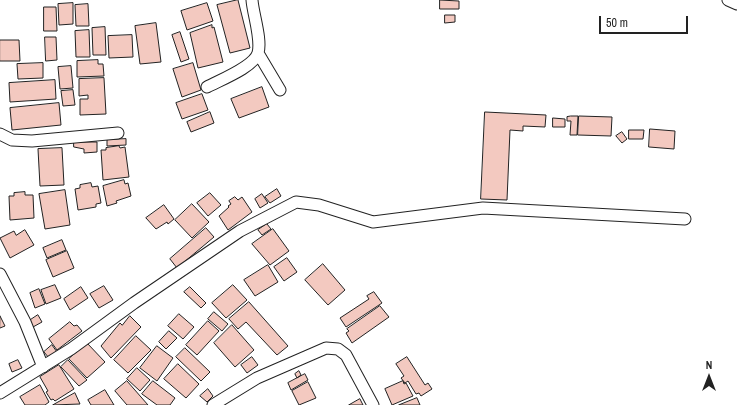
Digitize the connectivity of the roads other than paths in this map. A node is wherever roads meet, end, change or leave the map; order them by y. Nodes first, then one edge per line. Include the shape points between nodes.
1 (252, 0) edge
2 (728, 0) edge
3 (737, 4) edge
4 (258, 53) junction
5 (207, 87) dead end
6 (280, 90) dead end
7 (118, 133) dead end
8 (0, 134) edge
9 (684, 220) dead end
10 (0, 274) edge
11 (43, 367) junction
12 (0, 393) edge
13 (223, 399) junction
14 (213, 405) edge
15 (233, 405) edge
16 (373, 405) edge

1 - 4 street
2 - 3 street
4 - 5 street via 252,62
4 - 6 street
7 - 8 street via 32,142 12,140
9 - 11 street via 483,208 373,222 319,205 296,202 240,231
10 - 11 street via 25,322
11 - 12 street
13 - 14 street
13 - 15 street
13 - 16 street via 257,378 326,348 338,349 346,355

